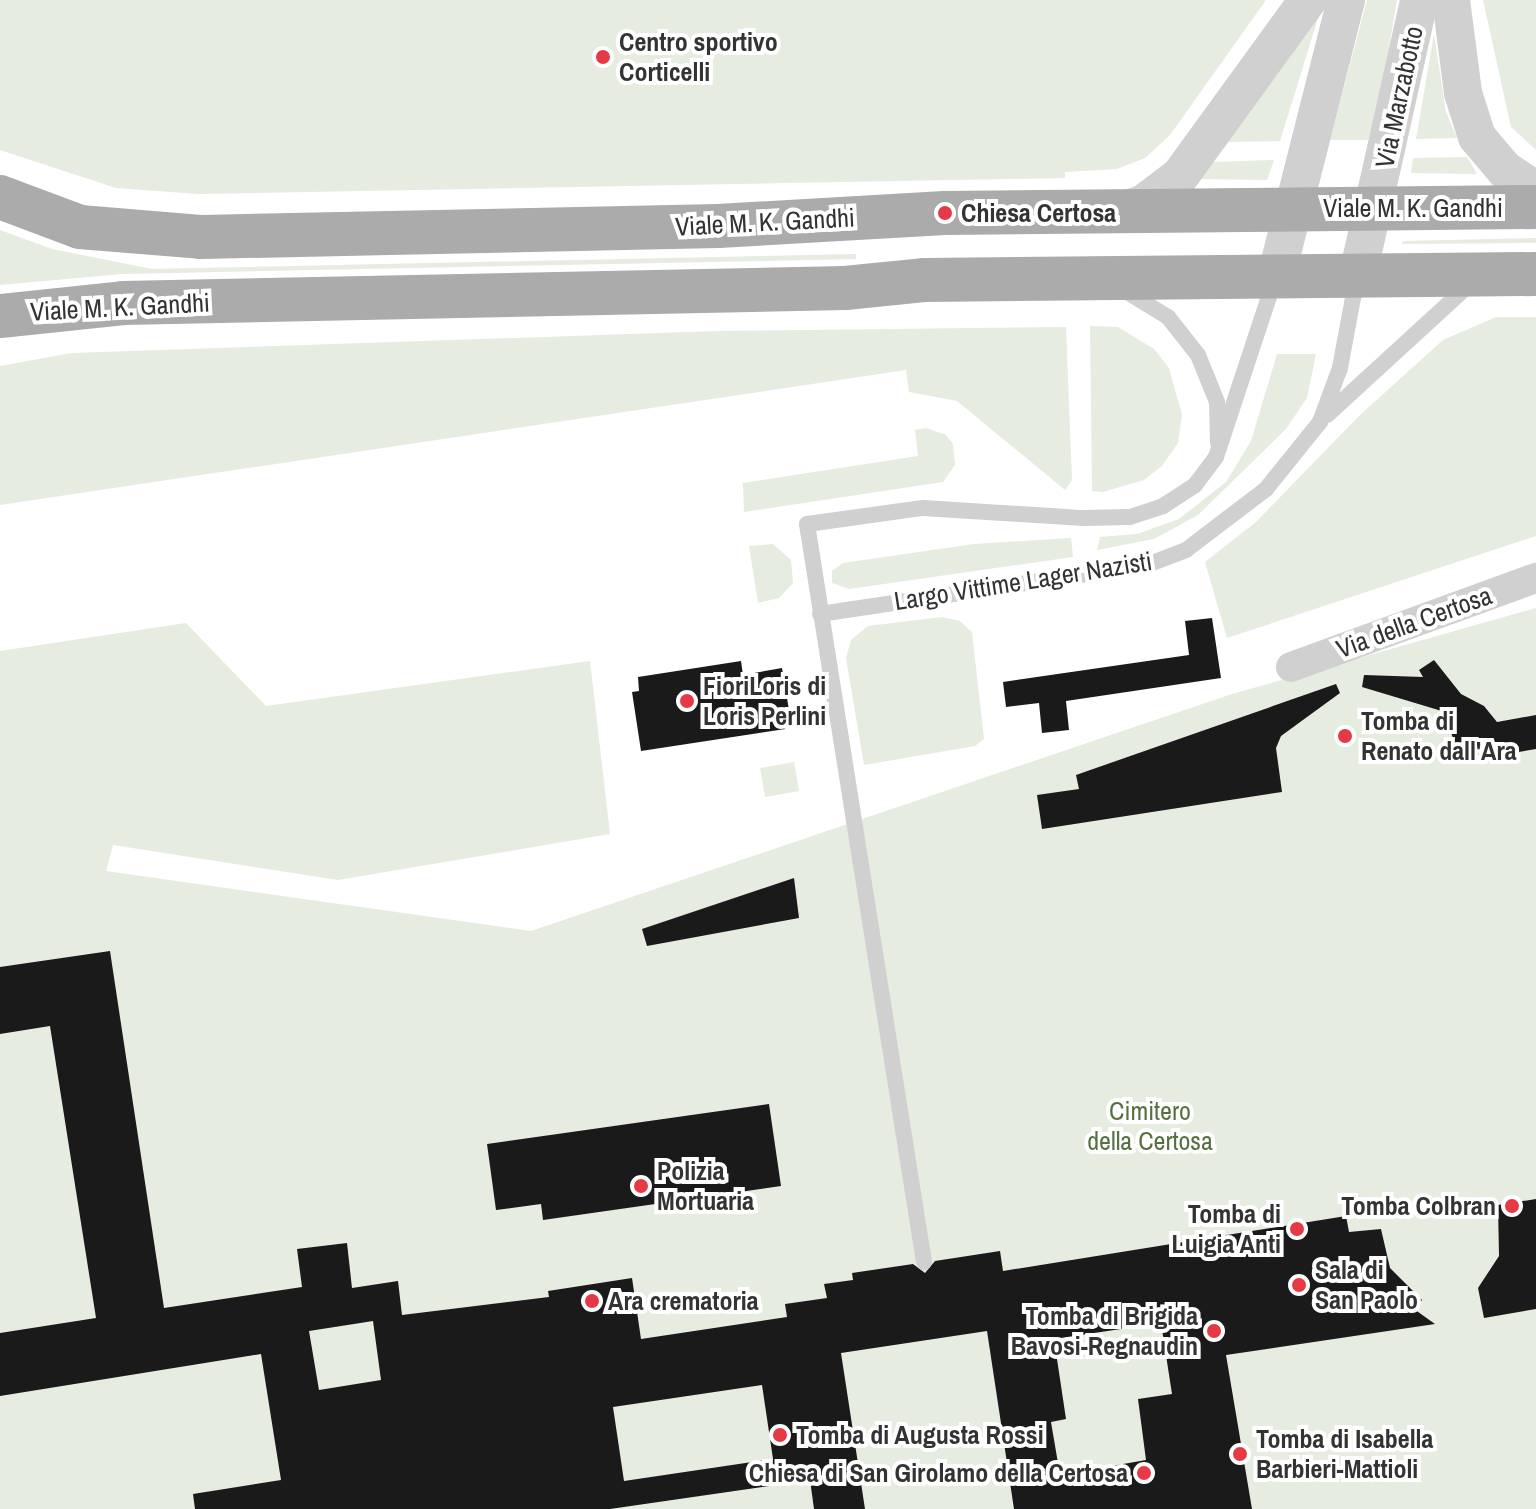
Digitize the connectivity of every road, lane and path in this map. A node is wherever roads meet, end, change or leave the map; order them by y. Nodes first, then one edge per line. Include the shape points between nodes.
1 (1308, 0) edge
2 (1346, 0) edge
3 (1419, 0) edge
4 (1451, 0) edge
5 (1536, 190) edge
6 (0, 197) edge
7 (1536, 207) edge
8 (1124, 210) junction
9 (1285, 238) junction
10 (1366, 241) junction
11 (1536, 274) edge
12 (1480, 275) junction
13 (1084, 277) junction
14 (0, 316) edge
15 (1320, 422) junction
16 (1216, 457) junction
17 (1536, 578) edge
18 (820, 614) junction
19 (1291, 667) dead end
20 (924, 1262) dead end

1 - 8 street via 1180,176 1143,204
2 - 9 street
3 - 10 street, Via Marzabotto
4 - 5 street via 1463,93 1477,137 1505,170
6 - 8 main road, Viale M. K. Gandhi via 80,227 201,237 718,226
7 - 10 main road, Viale M. K. Gandhi
8 - 9 main road, Viale M. K. Gandhi
9 - 10 main road, Viale M. K. Gandhi
9 - 10 main road, Viale M. K. Gandhi
9 - 13 main road, Viale M. K. Gandhi
9 - 16 lane
10 - 12 main road, Viale M. K. Gandhi
10 - 15 lane, Largo Vittime Lager Nazisti via 1340,368
11 - 12 main road, Viale M. K. Gandhi
12 - 15 lane
13 - 14 main road, Viale M. K. Gandhi via 924,280 845,288 123,303
13 - 16 lane via 1155,305 1189,343 1217,402
15 - 18 lane, Largo Vittime Lager Nazisti via 1266,489 1229,520 1186,550 1147,565
16 - 18 lane via 1182,495 1130,517 944,507 807,524
17 - 19 street, Via della Certosa
18 - 20 lane

